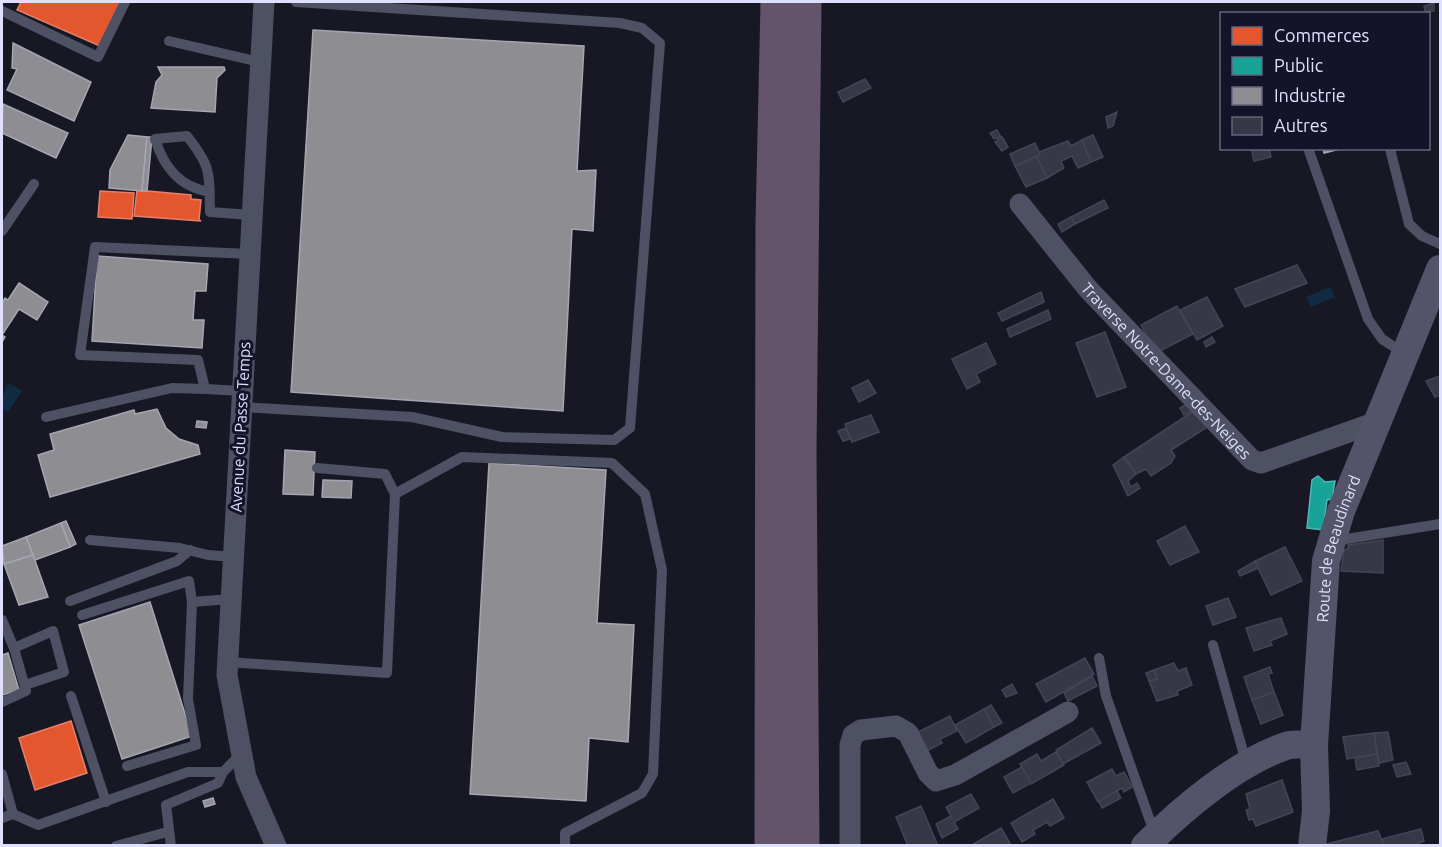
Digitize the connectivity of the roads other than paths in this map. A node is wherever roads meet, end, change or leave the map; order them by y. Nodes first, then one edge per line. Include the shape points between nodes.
1 (125, 2) edge
2 (264, 2) edge
3 (296, 2) edge
4 (777, 2) edge
5 (805, 2) edge
6 (437, 6) edge
7 (2, 11) edge
8 (170, 41) dead end
9 (260, 62) junction
10 (1309, 150) edge
11 (1390, 150) edge
12 (34, 184) dead end
13 (210, 192) junction
14 (1020, 204) dead end
15 (251, 215) junction
16 (2, 231) edge
17 (1440, 244) edge
18 (249, 254) junction
19 (1440, 269) edge
20 (1405, 355) junction
21 (205, 389) junction
22 (241, 399) junction
23 (46, 417) dead end
24 (1377, 422) junction
25 (317, 468) dead end
26 (395, 494) junction
27 (1440, 524) edge
28 (90, 540) dead end
29 (1333, 541) junction
30 (190, 550) junction
31 (233, 557) junction
32 (231, 600) junction
33 (70, 601) dead end
34 (192, 602) junction
35 (82, 615) dead end
36 (2, 620) edge
37 (1213, 645) dead end
38 (14, 648) junction
39 (1099, 658) dead end
40 (228, 662) junction
41 (25, 685) junction
42 (71, 696) dead end
43 (2, 702) edge
44 (1068, 712) dead end
45 (1314, 745) junction
46 (240, 755) junction
47 (1247, 765) junction
48 (127, 766) dead end
49 (223, 772) junction
50 (2, 774) edge
51 (106, 802) junction
52 (13, 814) junction
53 (2, 818) edge
54 (167, 832) junction
55 (1153, 842) edge
56 (116, 846) edge
57 (171, 846) edge
58 (276, 846) edge
59 (565, 846) edge
60 (771, 846) edge
61 (802, 846) edge
62 (850, 846) edge
63 (1312, 846) edge

1 - 7 lane via 98,57
2 - 9 street, Avenue du Passe Temps
3 - 6 lane
4 - 60 highway via 772,223
5 - 61 highway via 800,453
6 - 22 lane via 620,23 642,28 660,43 630,429 614,440 502,437 412,417
8 - 9 lane
9 - 15 street, Avenue du Passe Temps
10 - 20 lane via 1368,319 1382,339
11 - 17 lane via 1409,224 1422,236
12 - 16 lane
13 - 13 lane via 205,158 187,136 155,139 161,159 176,178
13 - 15 lane via 210,212
14 - 24 street, Traverse Notre-Dame-des-Neiges via 1088,289 1252,460 1261,464
15 - 18 street, Avenue du Passe Temps
18 - 21 lane via 95,247 80,355 198,360
18 - 22 street, Avenue du Passe Temps
19 - 20 street, Route de Beaudinard
20 - 24 street, Route de Beaudinard
21 - 22 lane
21 - 23 lane via 172,388
22 - 31 street, Avenue du Passe Temps
24 - 29 street, Route de Beaudinard
25 - 26 lane via 386,474
26 - 40 lane via 387,674
26 - 59 lane via 462,457 612,463 645,494 662,570 653,774 642,793 565,833
27 - 29 lane
28 - 30 lane
29 - 45 street, Route de Beaudinard via 1326,561
30 - 31 lane
30 - 33 lane via 177,561
31 - 32 street, Avenue du Passe Temps
32 - 34 lane
32 - 40 street, Avenue du Passe Temps
34 - 35 lane via 189,581
34 - 48 lane via 188,699 196,745
36 - 38 lane
37 - 47 lane
38 - 41 lane
38 - 41 lane via 53,632 64,672
39 - 55 lane via 1106,696
40 - 46 street, Avenue du Passe Temps
41 - 43 lane via 26,691
42 - 51 lane
44 - 62 street via 955,775 936,781 903,728 873,729 853,735
45 - 47 street via 1288,745
45 - 63 street, Route de Beaudinard via 1316,811
46 - 49 lane
46 - 58 street, Avenue du Passe Temps
47 - 55 street via 1196,800
49 - 51 lane via 188,772
49 - 54 lane via 218,783 166,805
50 - 52 lane
51 - 52 lane via 38,825
52 - 53 lane
54 - 56 lane
54 - 57 lane

